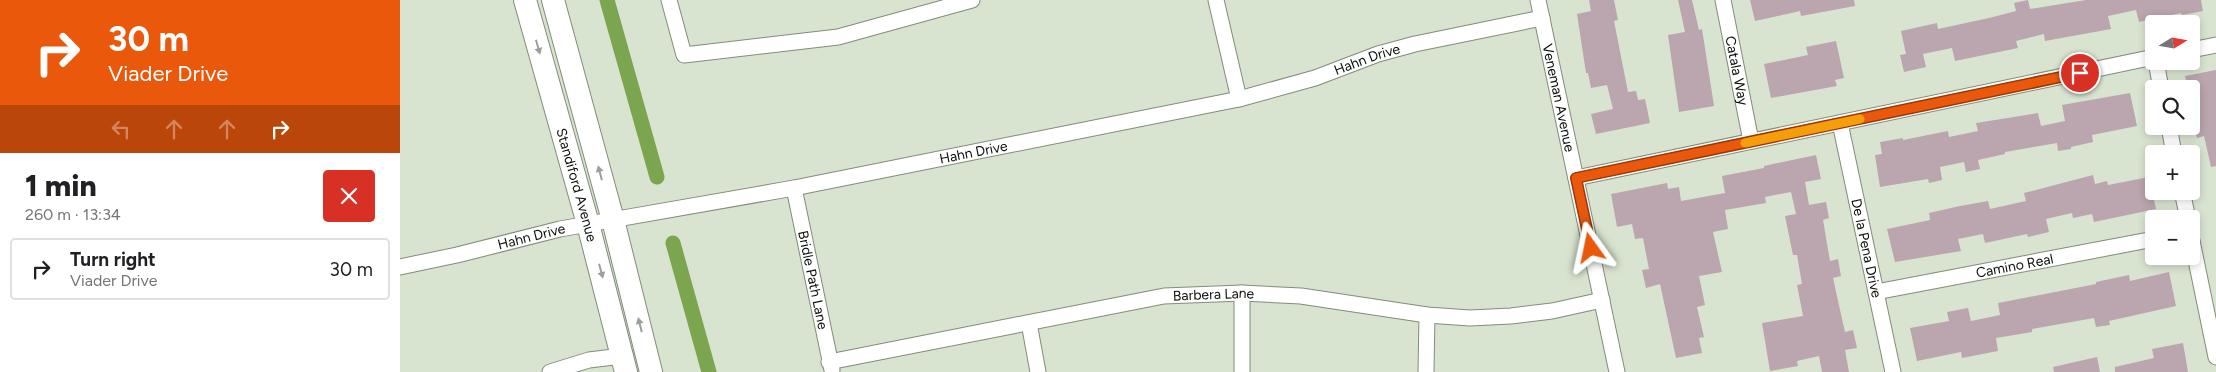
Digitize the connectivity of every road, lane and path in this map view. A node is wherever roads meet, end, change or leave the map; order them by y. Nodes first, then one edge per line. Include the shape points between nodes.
1 (525, 0) edge
2 (553, 0) edge
3 (669, 0) edge
4 (972, 0) edge
5 (1216, 0) edge
6 (1538, 0) edge
7 (1723, 0) edge
8 (1542, 18) junction
9 (2216, 44) edge
10 (2200, 48) edge
11 (2145, 59) edge
12 (1239, 99) junction
13 (1840, 123) junction
14 (1751, 142) junction
15 (1576, 178) junction
16 (794, 188) junction
17 (613, 220) junction
18 (588, 224) junction
19 (2145, 241) edge
20 (2197, 265) edge
21 (400, 266) edge
22 (1876, 292) junction
23 (1242, 293) junction
24 (1602, 300) junction
25 (1427, 316) junction
26 (1028, 323) junction
27 (2216, 357) edge
28 (624, 364) edge
29 (831, 367) edge
30 (550, 372) edge
31 (651, 372) edge
32 (1038, 372) edge
33 (1242, 372) edge
34 (1426, 372) edge
35 (1617, 372) edge
36 (1893, 372) edge

1 -> 18 main road, Standiford Avenue
17 -> 2 main road, Standiford Avenue
3 - 4 street via 684,55 838,37
5 - 12 street
6 - 8 street, Veneman Avenue
7 - 14 street, Catala Way
8 - 12 street, Hahn Drive via 1415,44 1315,78
8 - 15 street, Veneman Avenue
9 - 10 street
11 - 13 street
12 - 16 street, Hahn Drive
13 - 14 street
13 - 22 street, De la Pena Drive
14 - 15 street
15 - 24 street, Veneman Avenue
16 - 17 street, Hahn Drive
16 - 29 street, Bridle Path Lane
17 - 18 street, Hahn Drive
31 -> 17 main road, Standiford Avenue
18 - 21 street, Hahn Drive
18 -> 28 main road, Standiford Avenue
19 - 22 street, Camino Real
20 - 27 street
22 - 36 street, De la Pena Drive
23 - 25 street, Barbera Lane via 1301,296
23 - 26 street, Barbera Lane via 1164,296
23 - 33 street
24 - 25 street, Barbera Lane via 1511,316
24 - 35 street, Veneman Avenue
25 - 34 street
26 - 29 street, Barbera Lane
26 - 32 street
28 - 30 street via 589,360

